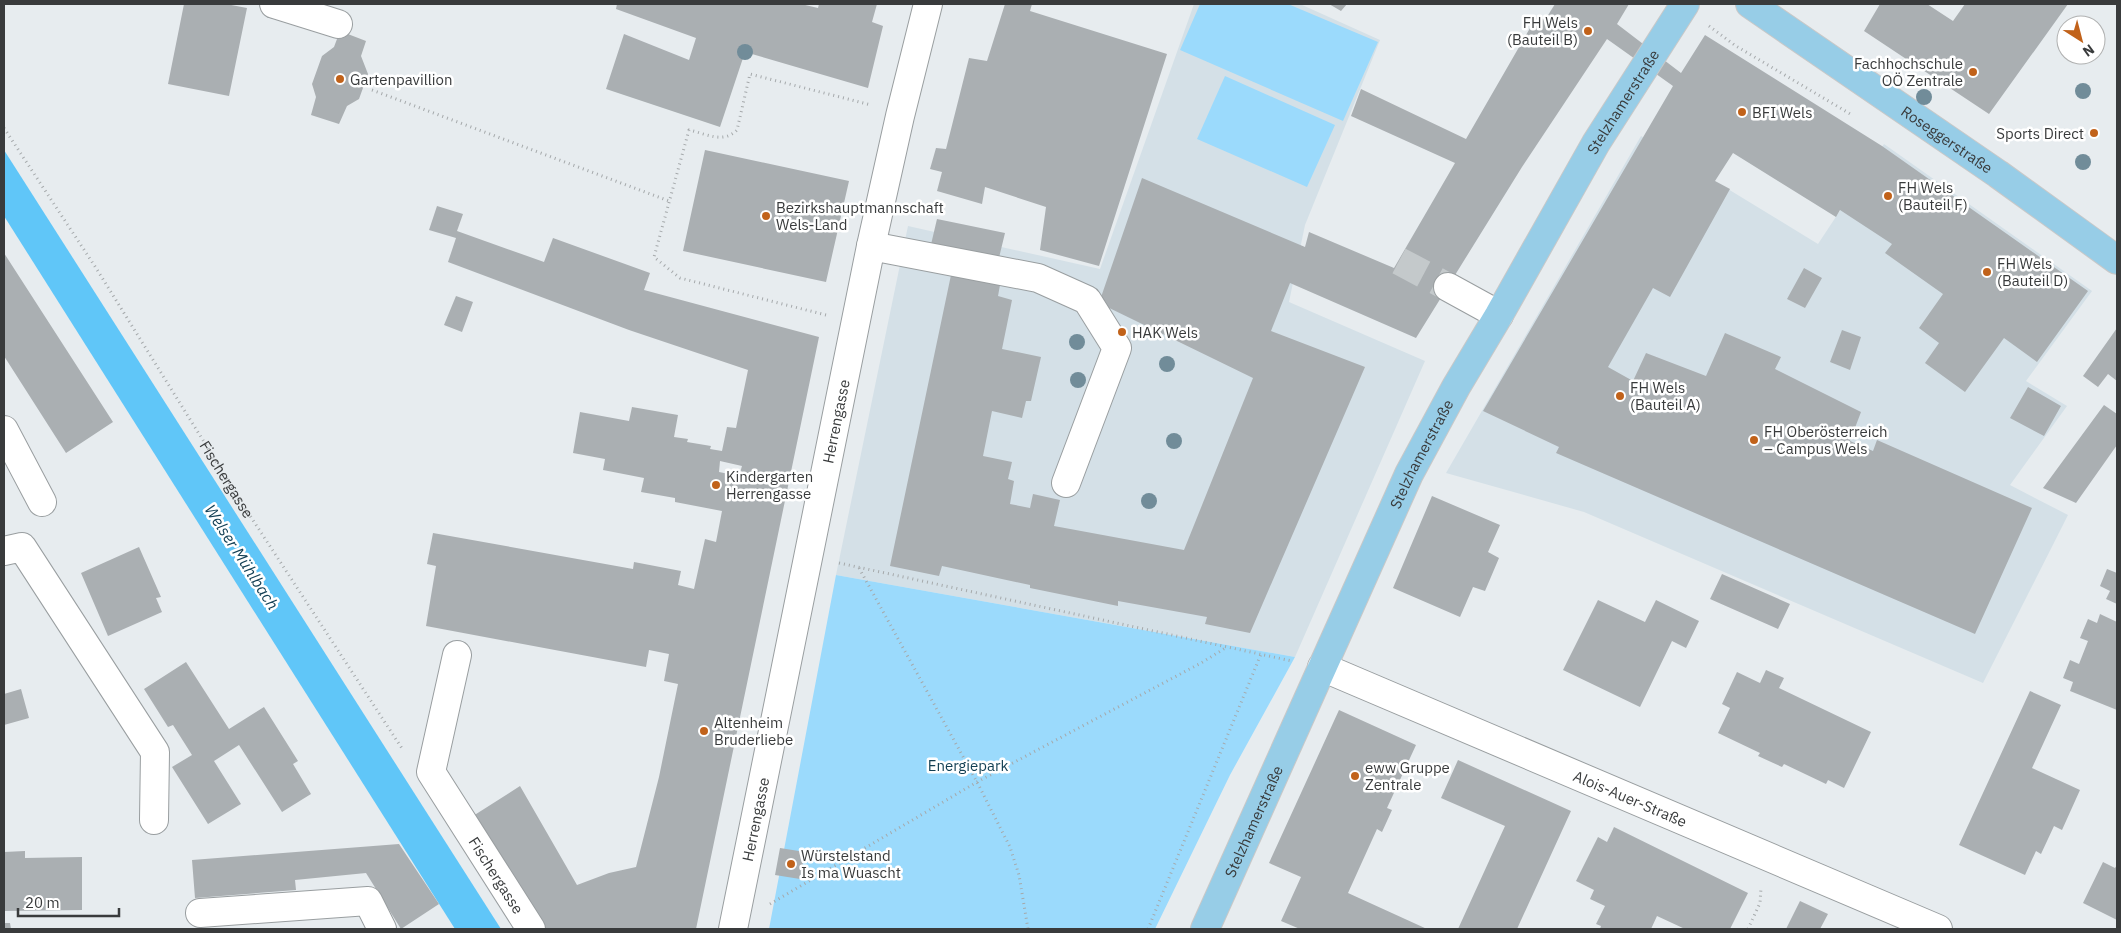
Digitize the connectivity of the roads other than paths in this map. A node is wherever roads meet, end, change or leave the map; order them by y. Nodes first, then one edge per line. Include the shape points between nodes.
1 (274, 4) edge
2 (928, 4) edge
3 (1686, 4) edge
4 (1750, 4) edge
5 (338, 24) dead end
6 (872, 246) junction
7 (2117, 260) edge
8 (1448, 287) tunnel mouth
9 (1499, 315) junction
10 (4, 430) edge
11 (1066, 483) dead end
12 (42, 502) dead end
13 (4, 551) edge
14 (457, 655) dead end
15 (1322, 668) junction
16 (154, 820) dead end
17 (200, 914) dead end
18 (382, 929) edge
19 (531, 929) edge
20 (733, 929) edge
21 (1205, 929) edge
22 (1938, 929) edge

1 - 5 street
2 - 6 street, Herrengasse
3 - 9 main road, Stelzhamerstraße via 1596,143
4 - 7 main road, Roseggerstraße
6 - 11 street via 1038,278 1087,300 1117,348
6 - 20 street, Herrengasse
8 - 9 street
9 - 15 main road, Stelzhamerstraße via 1408,474
10 - 12 street
13 - 16 street via 22,547 155,752
14 - 19 street, Fischergasse via 432,772
15 - 21 main road, Stelzhamerstraße
15 - 22 street, Alois-Auer-Straße
17 - 18 street via 368,901

